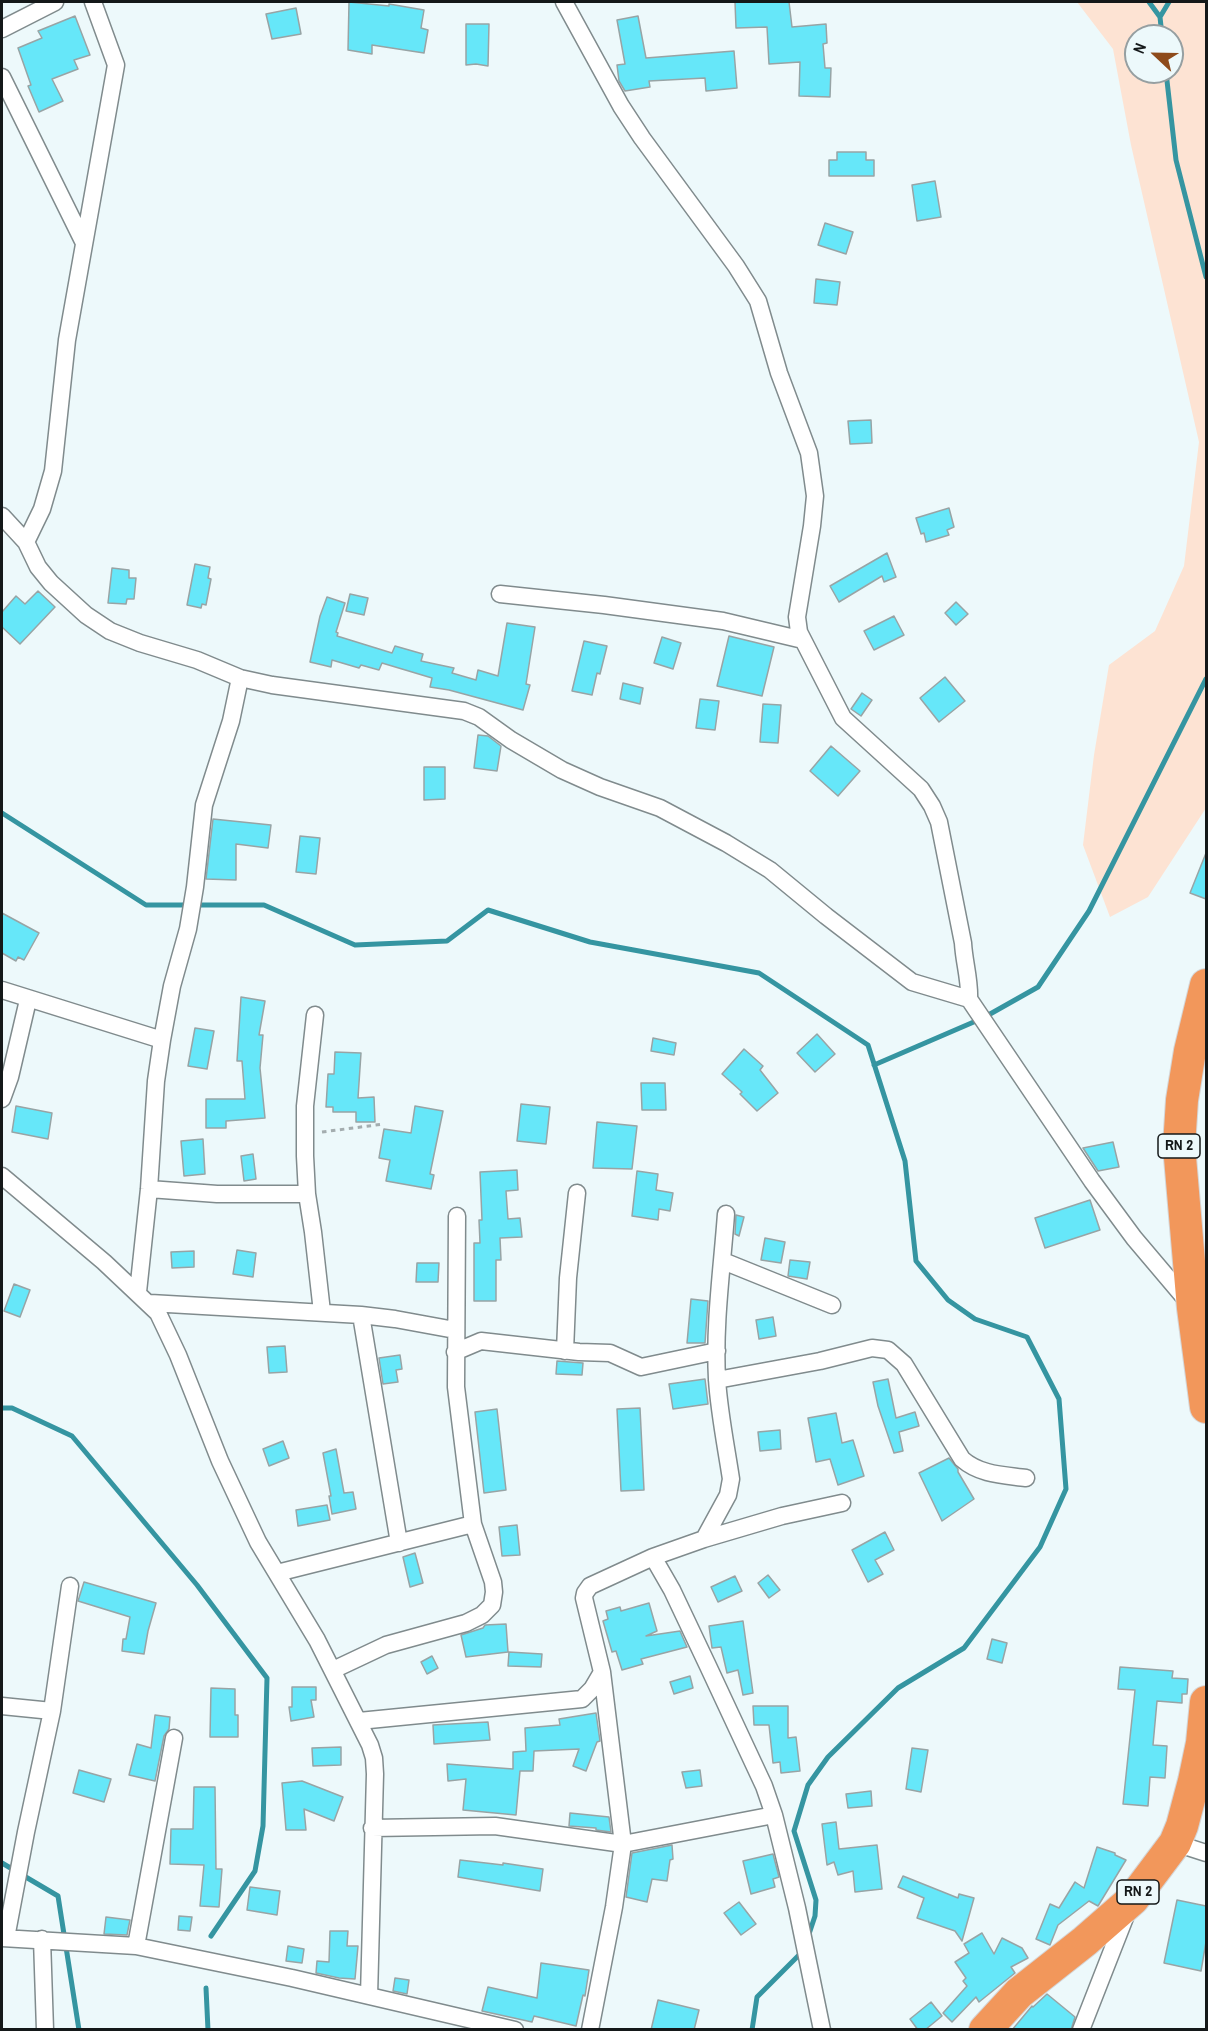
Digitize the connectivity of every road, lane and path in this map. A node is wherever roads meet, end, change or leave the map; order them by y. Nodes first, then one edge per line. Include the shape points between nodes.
1 (55, 2) edge
2 (93, 2) edge
3 (564, 2) edge
4 (2, 29) edge
5 (2, 77) edge
6 (84, 243) junction
7 (2, 516) edge
8 (26, 542) junction
9 (500, 594) dead end
10 (803, 640) junction
11 (240, 678) junction
12 (1206, 985) edge
13 (2, 990) edge
14 (969, 999) junction
15 (28, 1000) junction
16 (315, 1016) dead end
17 (162, 1040) junction
18 (2, 1099) edge
19 (384, 1124) dead end
20 (305, 1134) junction
21 (2, 1176) edge
22 (149, 1189) junction
23 (577, 1193) dead end
24 (307, 1194) junction
25 (726, 1214) dead end
26 (457, 1216) dead end
27 (723, 1261) junction
28 (144, 1297) junction
29 (831, 1305) dead end
30 (1193, 1308) junction
31 (322, 1312) junction
32 (361, 1315) junction
33 (455, 1330) junction
34 (566, 1351) junction
35 (717, 1351) junction
36 (455, 1352) junction
37 (717, 1380) junction
38 (1206, 1403) edge
39 (1026, 1478) dead end
40 (842, 1503) dead end
41 (473, 1524) junction
42 (704, 1539) junction
43 (399, 1543) junction
44 (653, 1557) junction
45 (276, 1573) junction
46 (70, 1586) dead end
47 (333, 1670) junction
48 (602, 1672) junction
49 (1206, 1702) edge
50 (2, 1706) edge
51 (52, 1711) junction
52 (359, 1721) junction
53 (174, 1738) dead end
54 (774, 1815) junction
55 (372, 1828) junction
56 (1175, 1843) junction
57 (623, 1844) junction
58 (1206, 1853) edge
59 (1133, 1899) junction
60 (4, 1938) edge
61 (42, 1939) junction
62 (136, 1946) junction
63 (369, 1996) junction
64 (45, 2030) edge
65 (515, 2030) edge
66 (590, 2030) edge
67 (822, 2030) edge
68 (985, 2030) edge
69 (1081, 2030) edge

1 - 4 street
2 - 6 street via 116,65
3 - 10 street via 626,114 736,266 761,309 779,374 809,453 815,496 797,617
5 - 6 street
6 - 8 street via 67,340 53,471 42,509
7 - 8 street
8 - 11 street via 51,583 110,631
9 - 10 street via 723,621
10 - 14 street via 843,718 912,780 933,806 963,943
11 - 14 street via 464,711 478,717 562,770 660,808 726,843 770,870 912,982
11 - 17 street via 231,721 204,805 188,929
12 - 30 highway, RN 2 via 1190,1051 1179,1146
13 - 15 street
14 - 30 street via 1092,1181
15 - 17 street
15 - 18 street
16 - 20 street
17 - 22 street
19 - 20 path
20 - 24 street
21 - 28 street
22 - 24 street
22 - 28 street
23 - 34 street via 568,1278
24 - 31 street
25 - 27 street
26 - 33 street
27 - 29 street
27 - 35 street
28 - 31 street
28 - 45 street via 158,1313 220,1461
30 - 38 highway, RN 2
31 - 32 street
32 - 33 street
32 - 43 street
33 - 36 street
34 - 35 street via 610,1353 641,1366
34 - 36 street via 481,1341
35 - 37 street
36 - 41 street
37 - 39 street via 872,1348 888,1350 904,1364 962,1459 972,1468 988,1473
37 - 42 street via 731,1479 728,1495
40 - 42 street
41 - 43 street
41 - 47 street via 493,1582 494,1598 487,1611 466,1623 386,1645
42 - 44 street
43 - 45 street
44 - 48 street via 590,1586 585,1593
44 - 54 street via 741,1734
45 - 47 street
46 - 51 street
47 - 52 street
48 - 52 street via 582,1699
48 - 57 street
49 - 56 highway, RN 2 via 1196,1772
50 - 51 street
51 - 60 street
52 - 55 street via 374,1758
53 - 62 street
54 - 57 street
54 - 67 street
55 - 57 street via 495,1826
55 - 63 street
56 - 58 street
56 - 59 highway, RN 2
57 - 66 street
59 - 68 highway, RN 2 via 1019,1993
59 - 69 street
60 - 61 street
61 - 62 street
61 - 64 street
62 - 63 street
63 - 65 street

